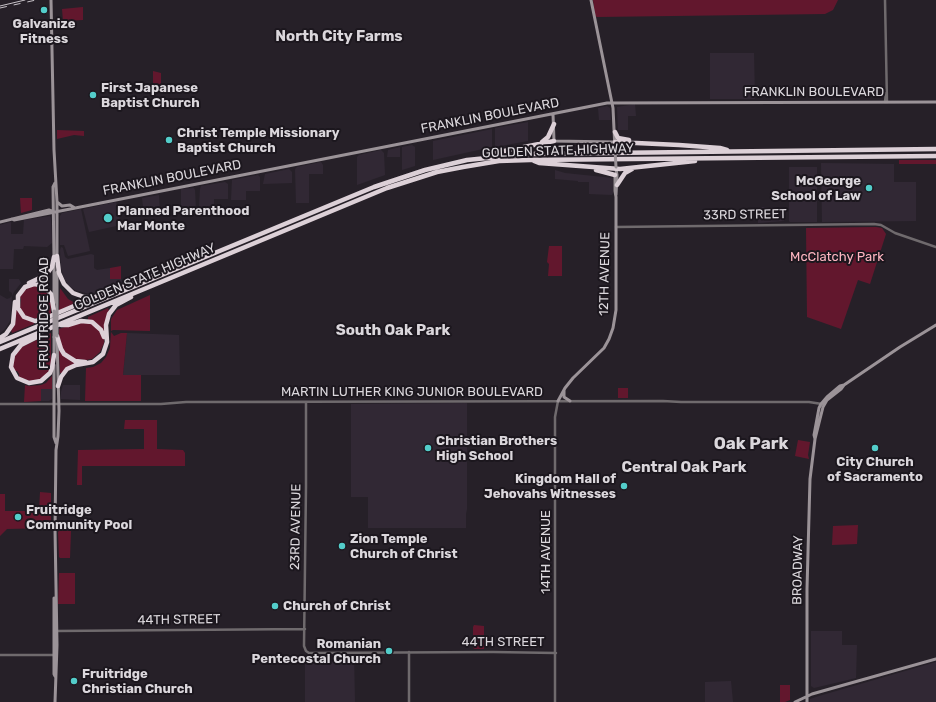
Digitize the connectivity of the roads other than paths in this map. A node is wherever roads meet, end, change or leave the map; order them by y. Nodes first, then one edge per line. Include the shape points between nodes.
1 (52, 0) edge
2 (590, 0) edge
3 (885, 0) edge
4 (886, 102) junction
5 (936, 102) edge
6 (612, 103) junction
7 (553, 114) junction
8 (554, 124) junction
9 (614, 132) junction
10 (554, 141) junction
11 (640, 143) junction
12 (540, 144) junction
13 (615, 144) junction
14 (936, 148) edge
15 (732, 151) junction
16 (936, 156) edge
17 (724, 158) junction
18 (467, 160) junction
19 (530, 160) junction
20 (585, 167) junction
21 (616, 168) junction
22 (636, 168) junction
23 (615, 175) junction
24 (55, 183) junction
25 (617, 185) junction
26 (616, 197) junction
27 (57, 202) junction
28 (75, 208) junction
29 (56, 212) junction
30 (38, 215) junction
31 (12, 219) junction
32 (54, 221) junction
33 (0, 222) edge
34 (616, 227) junction
35 (936, 247) edge
36 (56, 257) junction
37 (181, 267) junction
38 (157, 284) junction
39 (95, 297) junction
40 (56, 310) junction
41 (59, 325) junction
42 (935, 325) edge
43 (42, 332) junction
44 (56, 336) junction
45 (0, 338) edge
46 (0, 342) edge
47 (0, 349) edge
48 (54, 354) junction
49 (58, 386) junction
50 (564, 390) junction
51 (558, 401) junction
52 (570, 401) junction
53 (306, 403) junction
54 (0, 404) edge
55 (54, 404) junction
56 (823, 404) junction
57 (59, 405) junction
58 (56, 444) junction
59 (305, 629) junction
60 (55, 632) junction
61 (306, 651) joint
62 (409, 652) junction
63 (556, 653) junction
64 (0, 655) edge
65 (56, 655) junction
66 (936, 659) edge
67 (807, 696) junction
68 (55, 702) edge
69 (409, 702) edge
70 (555, 702) edge
71 (795, 702) edge
72 (807, 702) edge

1 - 24 main road, FRUITRIDGE ROAD
2 - 6 main road, 12TH AVENUE
3 - 4 street
4 - 5 main road, FRANKLIN BOULEVARD
4 - 6 main road, FRANKLIN BOULEVARD
6 - 7 main road, FRANKLIN BOULEVARD
6 - 9 main road, 12TH AVENUE
7 - 8 main road
7 - 28 main road, FRANKLIN BOULEVARD
8 - 10 main road
8 - 12 highway via 548,137
9 - 11 highway via 618,138
9 - 13 main road, 12TH AVENUE
10 - 12 highway
10 - 13 main road
11 - 13 highway
11 - 15 highway
12 - 18 highway
13 - 21 main road, 12TH AVENUE, bridge
14 - 15 highway, GOLDEN STATE HIGHWAY
15 - 18 highway, GOLDEN STATE HIGHWAY via 527,154
16 - 17 highway, GOLDEN STATE HIGHWAY
17 - 19 highway, GOLDEN STATE HIGHWAY
17 - 22 highway
18 - 37 highway, GOLDEN STATE HIGHWAY via 399,178
19 - 20 highway
19 - 38 highway, GOLDEN STATE HIGHWAY via 495,162 437,172 387,188
20 - 21 highway
20 - 23 highway
21 - 22 highway
21 - 23 main road, 12TH AVENUE
21 - 25 main road, 12TH AVENUE
22 - 25 highway via 625,173
23 - 26 main road, 12TH AVENUE
24 - 27 main road, FRUITRIDGE ROAD
24 - 29 main road, FRUITRIDGE ROAD via 53,187
25 - 26 main road, 12TH AVENUE
26 - 34 main road, 12TH AVENUE
27 - 28 main road via 62,206 70,205
27 - 29 main road, FRUITRIDGE ROAD
28 - 29 main road, FRANKLIN BOULEVARD
29 - 30 main road, FRANKLIN BOULEVARD
29 - 31 main road, FRANKLIN BOULEVARD via 49,210
29 - 32 main road, FRUITRIDGE ROAD
29 - 36 main road, FRUITRIDGE ROAD
30 - 31 main road, FRANKLIN BOULEVARD
30 - 32 main road via 51,216
31 - 33 main road, FRANKLIN BOULEVARD
32 - 36 main road, FRUITRIDGE ROAD
34 - 35 street, 33RD STREET via 874,224
34 - 50 main road, 12TH AVENUE via 615,320 612,333 603,349 578,372
36 - 39 highway via 61,279 68,289 79,296
36 - 40 main road, FRUITRIDGE ROAD
36 - 45 highway via 46,275 27,284 18,292 14,324
37 - 39 highway
37 - 46 highway, GOLDEN STATE HIGHWAY
38 - 41 highway, GOLDEN STATE HIGHWAY
38 - 49 highway via 112,309 106,319 107,342 103,354 93,362 67,369
39 - 40 highway via 35,321 20,313 18,296 25,288 34,284 40,285 51,294
40 - 44 main road, FRUITRIDGE ROAD, bridge
41 - 43 highway, GOLDEN STATE HIGHWAY
41 - 44 highway via 92,322 102,330 104,346 102,352 93,360 75,361 64,354
42 - 56 main road via 840,386
43 - 47 highway, GOLDEN STATE HIGHWAY
43 - 48 highway via 16,349 11,361 14,373 23,381 41,381 50,373
44 - 48 main road, FRUITRIDGE ROAD
44 - 49 main road, FRUITRIDGE ROAD
48 - 55 main road, FRUITRIDGE ROAD
49 - 57 main road, FRUITRIDGE ROAD
50 - 51 main road, 12TH AVENUE
50 - 52 main road via 564,397
51 - 52 street, MARTIN LUTHER KING JUNIOR BOULEVARD
51 - 53 street, MARTIN LUTHER KING JUNIOR BOULEVARD
51 - 63 street, 14TH AVENUE via 555,417
52 - 56 street, MARTIN LUTHER KING JUNIOR BOULEVARD
53 - 57 street, MARTIN LUTHER KING JUNIOR BOULEVARD via 178,402
53 - 59 street, 23RD AVENUE
54 - 55 street, MARTIN LUTHER KING JUNIOR BOULEVARD
55 - 57 street, MARTIN LUTHER KING JUNIOR BOULEVARD
55 - 58 main road, FRUITRIDGE ROAD
56 - 67 main road, BROADWAY via 814,435 809,484
57 - 58 main road, FRUITRIDGE ROAD
58 - 60 main road, FRUITRIDGE ROAD
59 - 60 street, 44TH STREET
59 - 61 street, 23RD AVENUE
60 - 65 main road, FRUITRIDGE ROAD
61 - 62 street, 44TH STREET
62 - 63 street, 44TH STREET
62 - 69 street
63 - 70 street, 14TH AVENUE
64 - 65 street
65 - 68 main road, FRUITRIDGE ROAD
66 - 67 main road
67 - 71 main road
67 - 72 main road, BROADWAY

